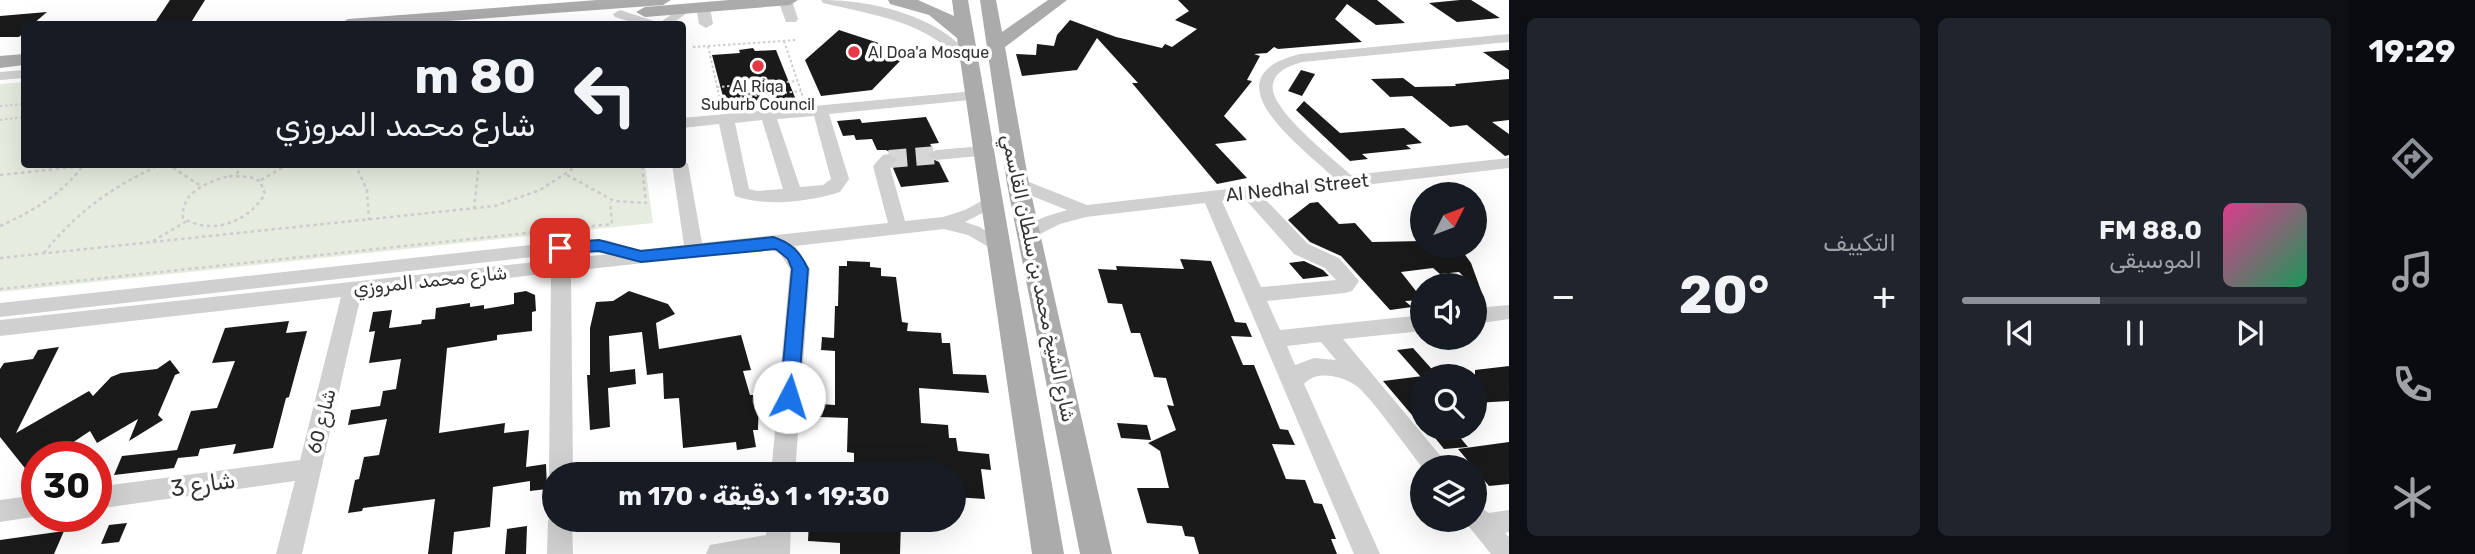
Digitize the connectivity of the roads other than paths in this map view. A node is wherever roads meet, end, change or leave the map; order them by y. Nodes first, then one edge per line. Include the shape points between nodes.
1 (663, 0) edge
2 (790, 0) edge
3 (828, 0) edge
4 (896, 0) edge
5 (960, 0) edge
6 (988, 0) edge
7 (1059, 0) edge
8 (785, 1) edge
9 (685, 9) junction
10 (620, 14) junction
11 (791, 19) dead end
12 (387, 21) edge
13 (535, 21) edge
14 (640, 21) edge
15 (668, 21) edge
16 (965, 37) junction
17 (1509, 38) edge
18 (994, 46) junction
19 (21, 50) edge
20 (0, 51) edge
21 (21, 60) edge
22 (0, 62) edge
23 (970, 65) junction
24 (21, 74) edge
25 (0, 76) edge
26 (975, 96) junction
27 (766, 110) junction
28 (820, 110) junction
29 (726, 119) junction
30 (686, 123) edge
31 (984, 151) junction
32 (936, 155) tunnel mouth
33 (889, 159) dead end
34 (1509, 163) edge
35 (681, 168) edge
36 (1348, 182) junction
37 (1018, 184) junction
38 (1250, 192) junction
39 (793, 194) junction
40 (1212, 196) junction
41 (992, 201) junction
42 (1086, 211) junction
43 (944, 223) junction
44 (898, 228) junction
45 (1028, 234) junction
46 (773, 242) junction
47 (999, 247) junction
48 (694, 251) junction
49 (641, 257) junction
50 (561, 265) junction
51 (353, 289) junction
52 (1255, 295) junction
53 (0, 310) edge
54 (1509, 312) edge
55 (1487, 315) edge
56 (1410, 325) edge
57 (0, 328) edge
58 (1327, 335) junction
59 (1274, 340) junction
60 (1293, 382) junction
61 (1365, 382) junction
62 (1426, 455) edge
63 (561, 462) edge
64 (784, 462) edge
65 (310, 469) junction
66 (112, 496) edge
67 (21, 508) edge
68 (0, 511) edge
69 (1487, 520) edge
70 (1509, 521) edge
71 (1487, 529) edge
72 (560, 532) edge
73 (778, 532) edge
74 (777, 550) edge
75 (289, 554) edge
76 (560, 554) edge
77 (719, 554) edge
78 (1048, 554) edge
79 (1096, 554) edge
80 (1367, 554) edge
81 (1507, 554) edge

1 - 12 main road
2 - 8 main road
3 - 23 street via 879,11 942,38 958,48
4 - 16 main road via 939,13
5 - 16 main road, شارع الشيخ محمد بن سلطان القاسمي
6 - 18 main road, شارع الشيخ محمد بن سلطان القاسمي
7 - 18 main road
8 - 9 main road via 704,15
8 - 11 street
9 - 10 main road
9 - 15 street
10 - 13 main road
10 - 14 street
16 - 23 main road, شارع الشيخ محمد بن سلطان القاسمي
17 - 36 street via 1300,58 1278,72 1271,85 1274,103
18 - 37 main road, شارع الشيخ محمد بن سلطان القاسمي
19 - 20 main road
21 - 22 main road
23 - 26 main road, شارع الشيخ محمد بن سلطان القاسمي
24 - 25 lane
26 - 28 lane
26 - 31 main road, شارع الشيخ محمد بن سلطان القاسمي
27 - 28 lane
27 - 29 lane
27 - 39 street
28 - 39 lane via 839,182 829,190
29 - 30 lane
29 - 39 lane via 741,192 756,197
31 - 32 street
31 - 41 main road, شارع الشيخ محمد بن سلطان القاسمي
33 - 44 street via 881,166
34 - 36 street, Al Nedhal Street
35 - 48 street
36 - 38 street, Al Nedhal Street
37 - 42 street, Al Nedhal Street
37 - 45 main road, شارع الشيخ محمد بن سلطان القاسمي
38 - 40 street, Al Nedhal Street
38 - 52 street via 1301,249 1332,263 1349,281 1345,286
40 - 42 street, Al Nedhal Street
40 - 52 street
41 - 43 street, شارع محمد المروزي
41 - 47 main road, شارع الشيخ محمد بن سلطان القاسمي
42 - 45 street, Al Nedhal Street
43 - 44 street, شارع محمد المروزي
43 - 47 street, شارع محمد المروزي via 974,231
44 - 46 street, شارع محمد المروزي
45 - 79 main road, شارع الشيخ محمد بن سلطان القاسمي
46 - 48 street, شارع محمد المروزي
46 - 64 street via 788,250 800,269
47 - 78 main road, شارع الشيخ محمد بن سلطان القاسمي
48 - 49 street, شارع محمد المروزي
49 - 50 street, شارع محمد المروزي
49 - 53 street via 586,245
50 - 51 street, شارع محمد المروزي
50 - 63 street
51 - 57 street, شارع محمد المروزي
51 - 65 street, شارع 60
52 - 59 street
54 - 55 street
56 - 58 street
58 - 59 street
58 - 61 street
59 - 60 street
60 - 61 street via 1306,368 1319,366 1350,373
60 - 80 street
61 - 62 street
65 - 66 street, شارع 3
65 - 75 street, شارع 60
67 - 68 street
69 - 70 street
71 - 81 street
72 - 76 street
73 - 74 street
74 - 77 street

